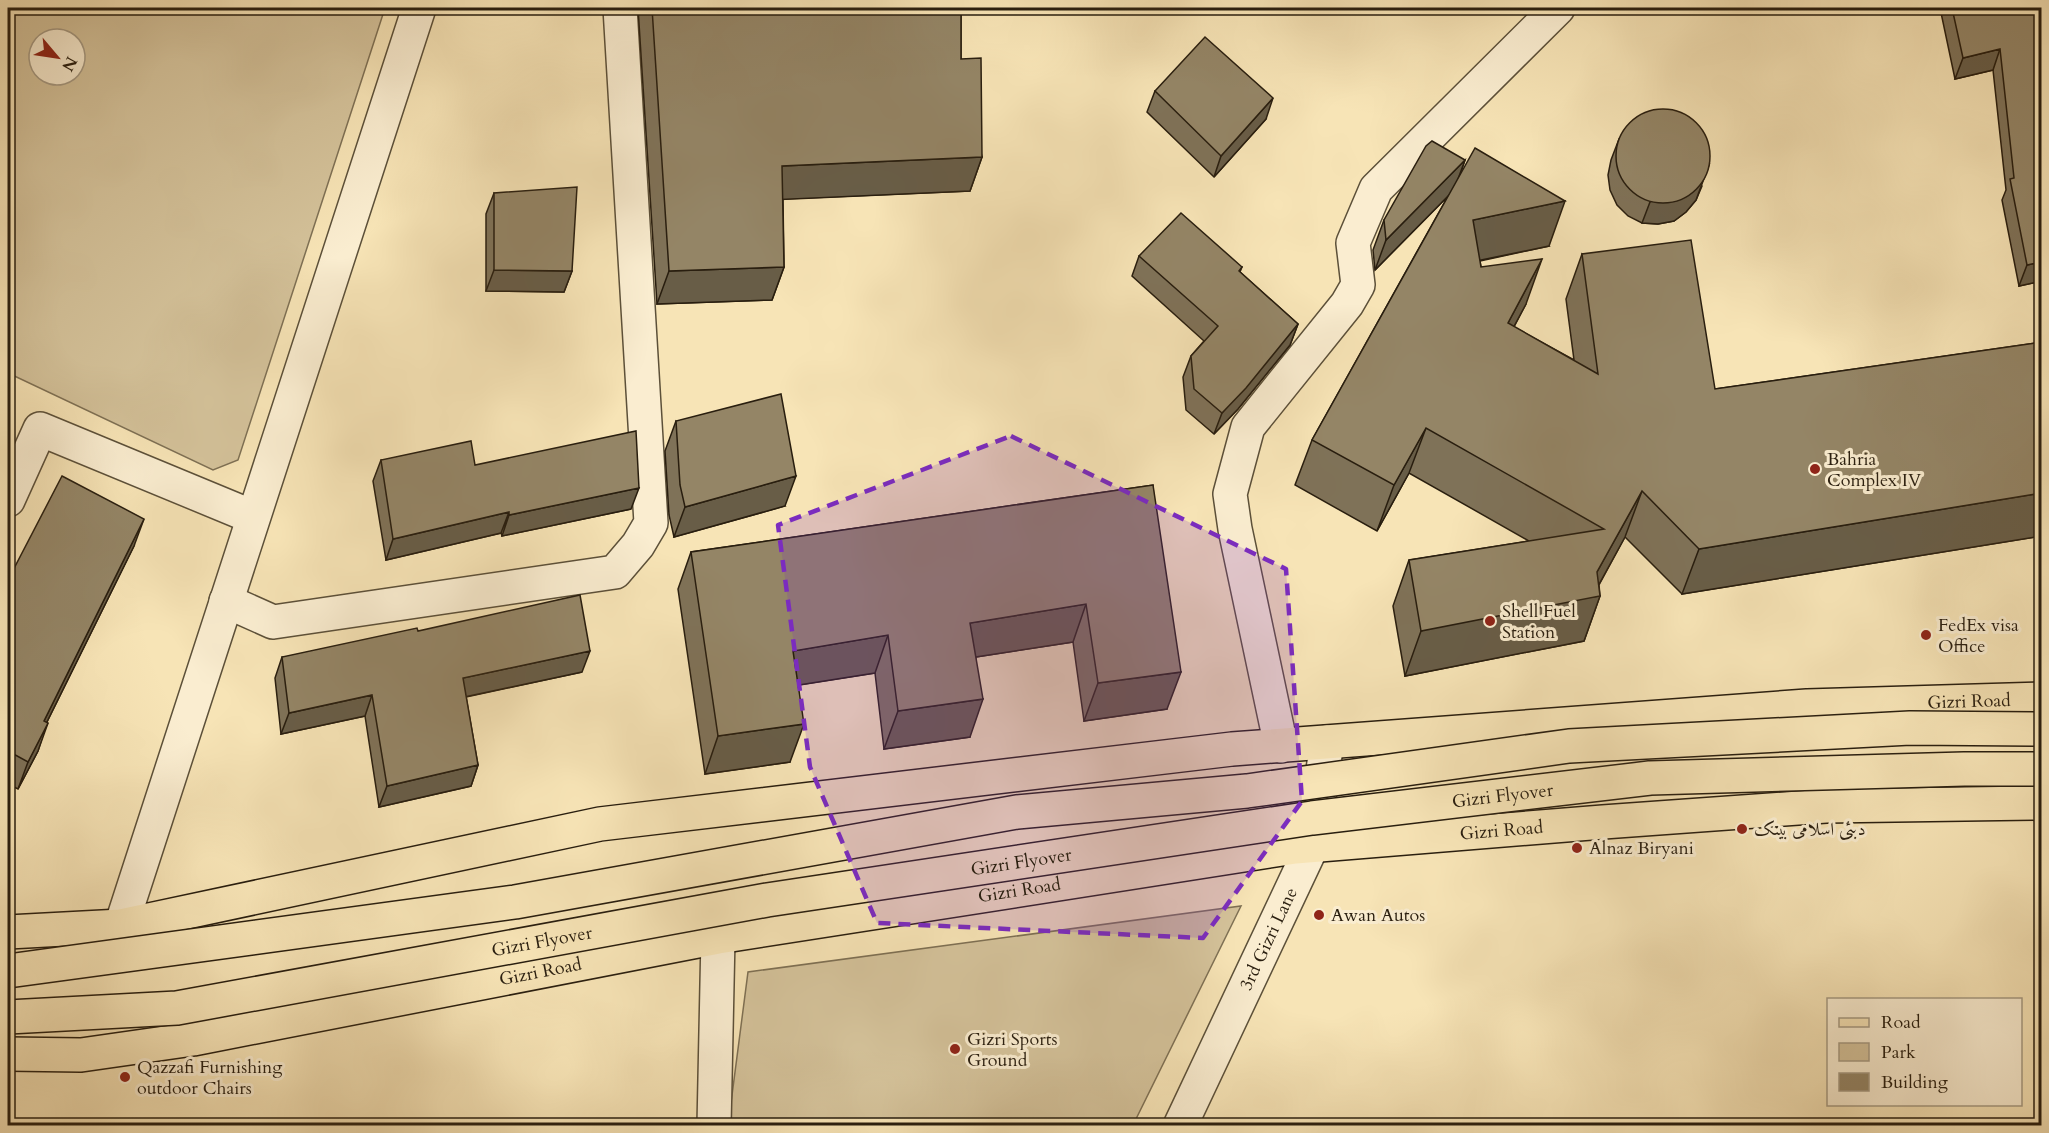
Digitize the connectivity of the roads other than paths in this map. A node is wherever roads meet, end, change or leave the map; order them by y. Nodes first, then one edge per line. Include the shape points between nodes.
1 (418, 8) edge
2 (620, 8) edge
3 (1558, 8) edge
4 (8, 500) edge
5 (253, 517) junction
6 (226, 601) junction
7 (2042, 699) edge
8 (2042, 729) edge
9 (1327, 742) junction
10 (1281, 746) junction
11 (2042, 770) edge
12 (2042, 803) edge
13 (1312, 846) junction
14 (121, 926) junction
15 (8, 932) edge
16 (718, 937) junction
17 (8, 971) edge
18 (8, 1017) edge
19 (8, 1054) edge
20 (714, 1125) edge
21 (1180, 1125) edge

1 - 5 street
2 - 6 street via 651,523 638,545 615,572 273,622
3 - 10 street via 1376,189 1353,243 1358,285 1248,427 1230,494
4 - 5 street via 40,429
5 - 6 street
6 - 14 street
7 - 9 main road, Gizri Road via 1807,706
8 - 17 main road, bridge via 1910,728 1569,746 1247,791 1017,812 515,902
9 - 10 main road, Gizri Road
9 - 13 street, 3rd Gizri Lane
10 - 14 main road, Gizri Road via 600,824
11 - 18 main road, Gizri Flyover, bridge via 1650,778 1312,818 767,900 177,1008
12 - 13 main road, Gizri Road via 1826,806
13 - 16 main road, Gizri Road
13 - 21 street, 3rd Gizri Lane
14 - 15 main road, Gizri Road
16 - 19 main road, Gizri Road via 193,1039 81,1055
16 - 20 street

